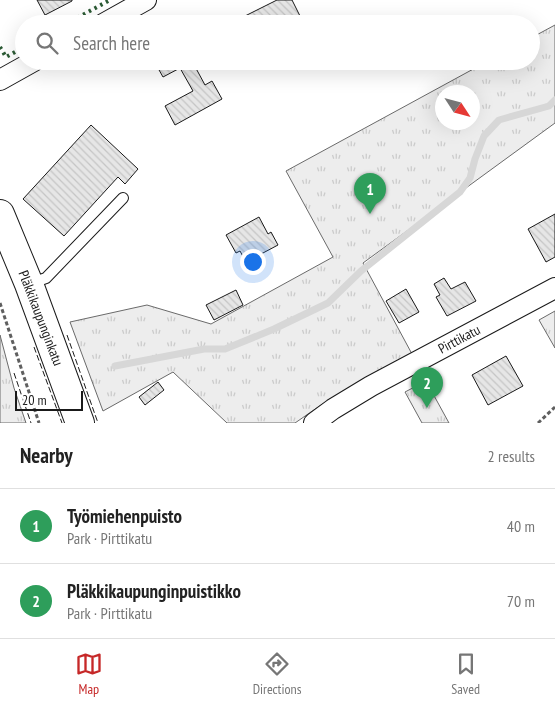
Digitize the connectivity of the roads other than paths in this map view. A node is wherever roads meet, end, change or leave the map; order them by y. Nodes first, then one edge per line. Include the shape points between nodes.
1 (146, 0) edge
2 (118, 15) edge
3 (18, 70) edge
4 (0, 80) edge
5 (123, 198) dead end
6 (0, 214) edge
7 (29, 284) junction
8 (555, 288) edge
9 (80, 423) edge
10 (314, 423) edge

1 - 2 street
3 - 4 street
5 - 7 lane via 46,278
6 - 7 street, Pläkkikaupunginkatu
7 - 9 street, Pläkkikaupunginkatu
8 - 10 street, Pirttikatu via 371,386

